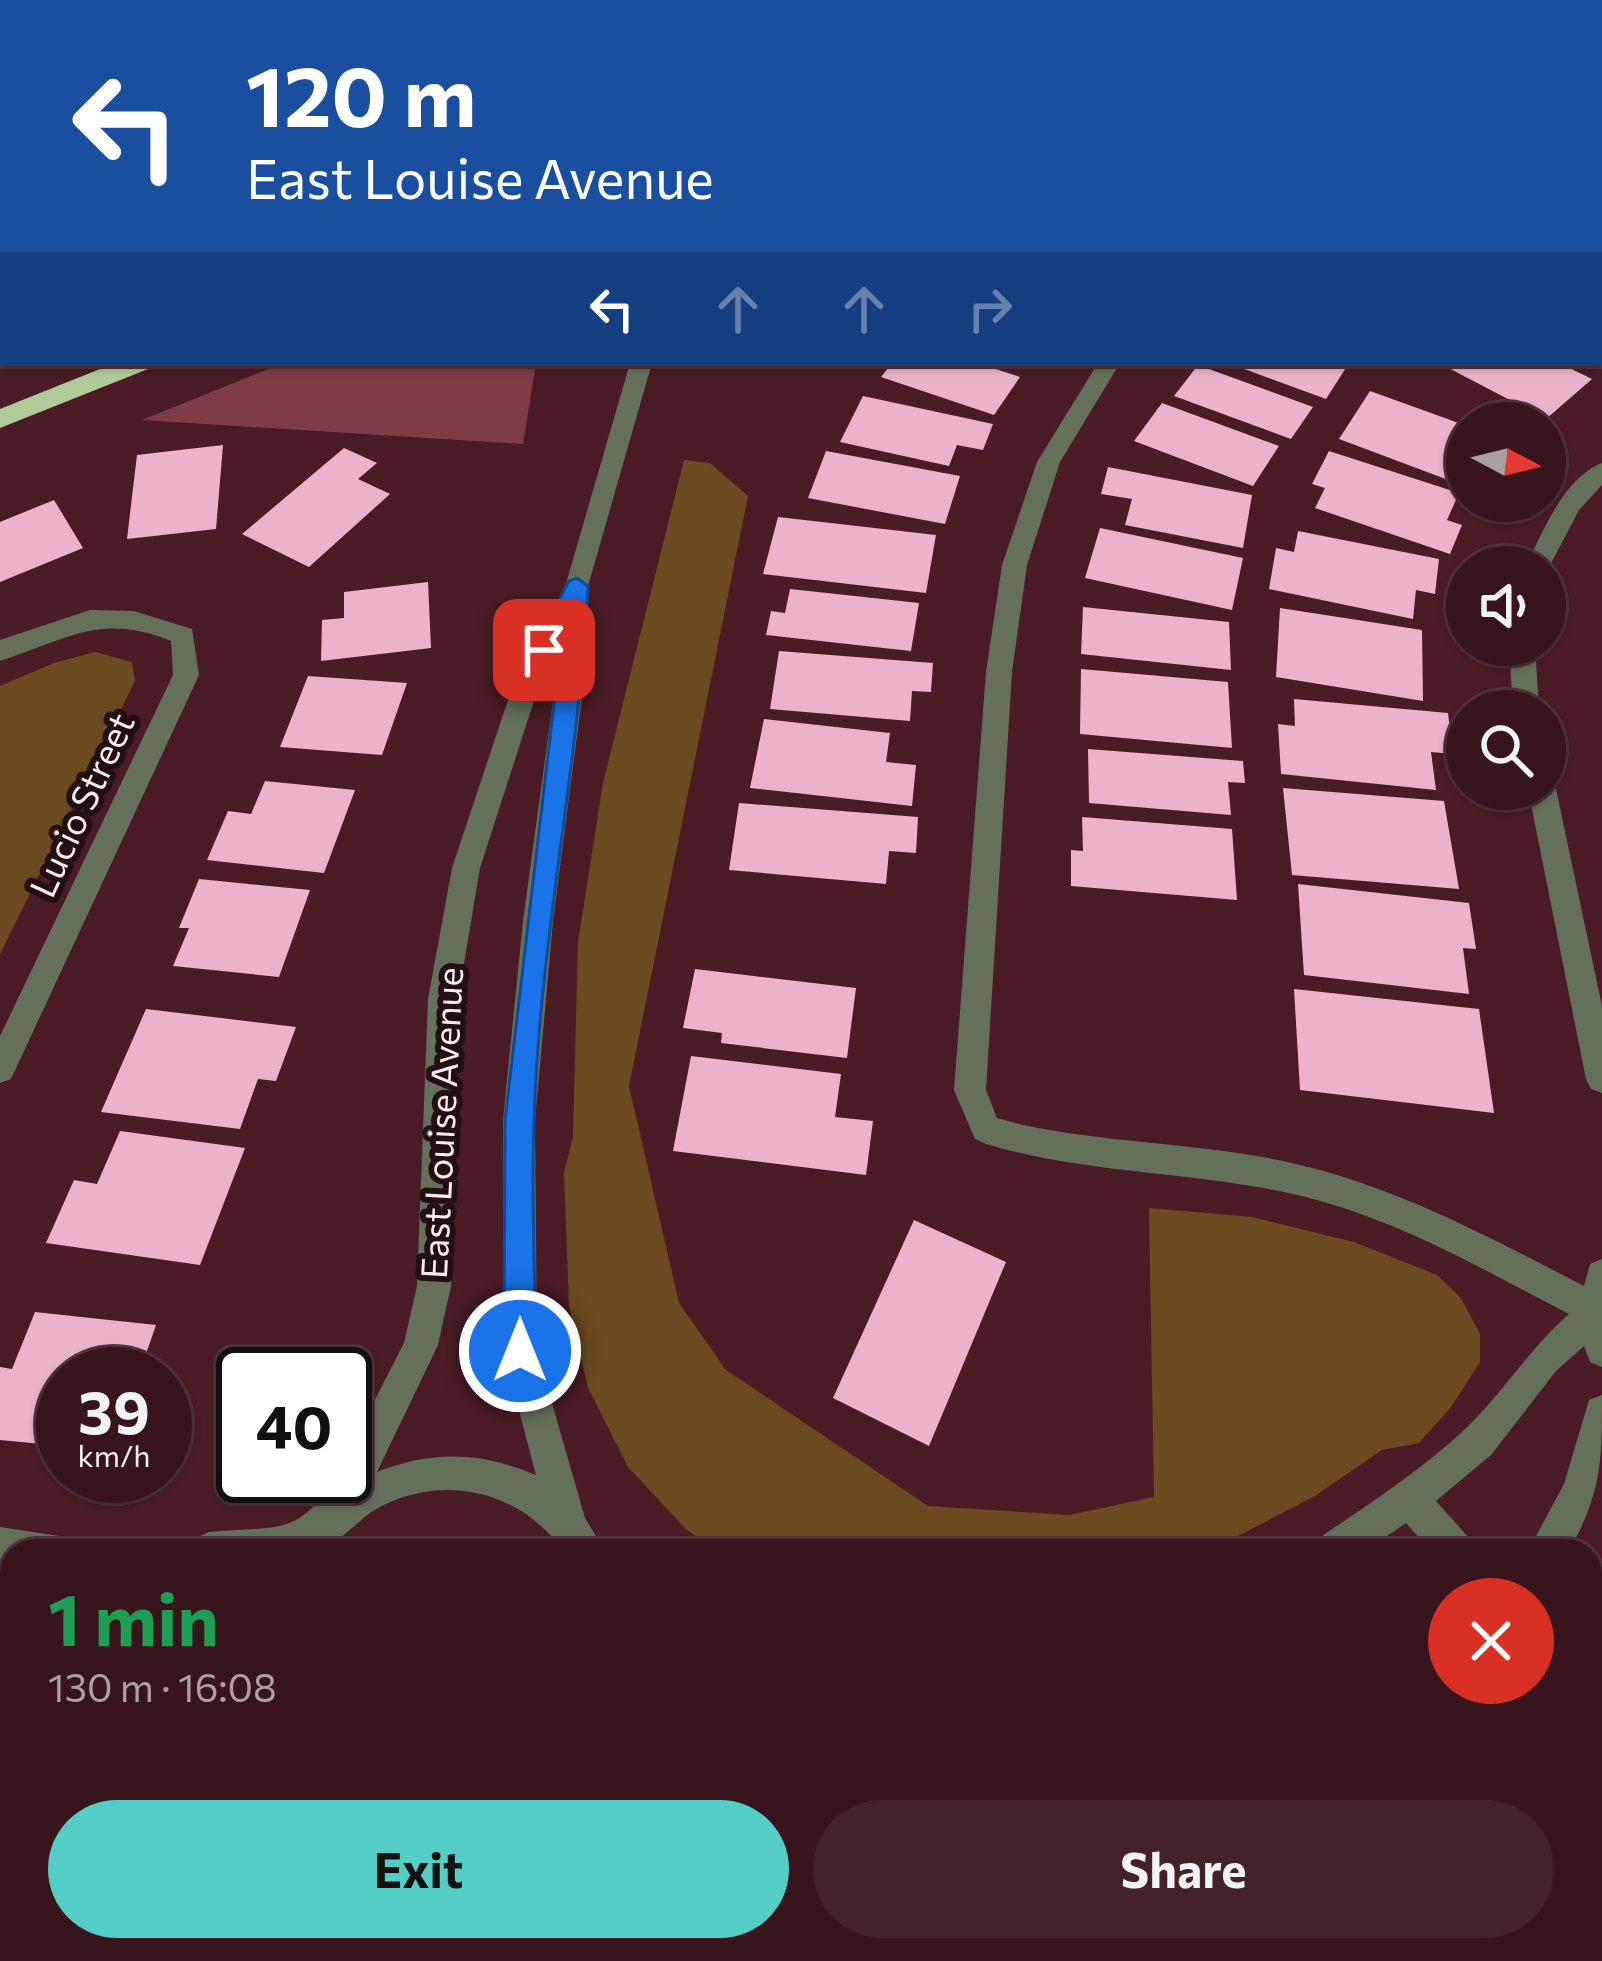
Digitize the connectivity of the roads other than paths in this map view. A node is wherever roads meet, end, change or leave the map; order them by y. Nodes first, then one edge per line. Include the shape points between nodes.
1 (132, 366) edge
2 (639, 366) edge
3 (1107, 366) edge
4 (0, 419) edge
5 (1602, 471) edge
6 (1548, 546) edge
7 (577, 586) junction
8 (0, 651) edge
9 (1546, 810) edge
10 (0, 1069) edge
11 (1602, 1079) edge
12 (1601, 1300) edge
13 (1602, 1350) edge
14 (1602, 1413) edge
15 (1409, 1498) junction
16 (313, 1536) edge
17 (579, 1539) edge
18 (582, 1539) edge
19 (1349, 1539) edge
20 (1445, 1539) edge
21 (1555, 1539) edge

1 - 4 highway
2 - 7 street, East Louise Avenue
3 - 12 street via 1046,460 1008,580 970,1090 986,1129 1066,1150 1294,1179 1365,1198
5 - 6 street via 1570,505
7 - 16 street, East Louise Avenue via 527,682 466,868 442,999 434,1286 421,1345 395,1404
7 - 18 street, East Louise Avenue via 519,1120 520,1351
8 - 10 street, Lucio Street via 111,614 182,636 187,675
9 - 11 street
12 - 13 street
12 - 15 street via 1478,1442
14 - 21 street via 1590,1470
15 - 19 street
15 - 20 street
16 - 17 street, East Louise Avenue via 375,1487 416,1474 473,1471 524,1489

